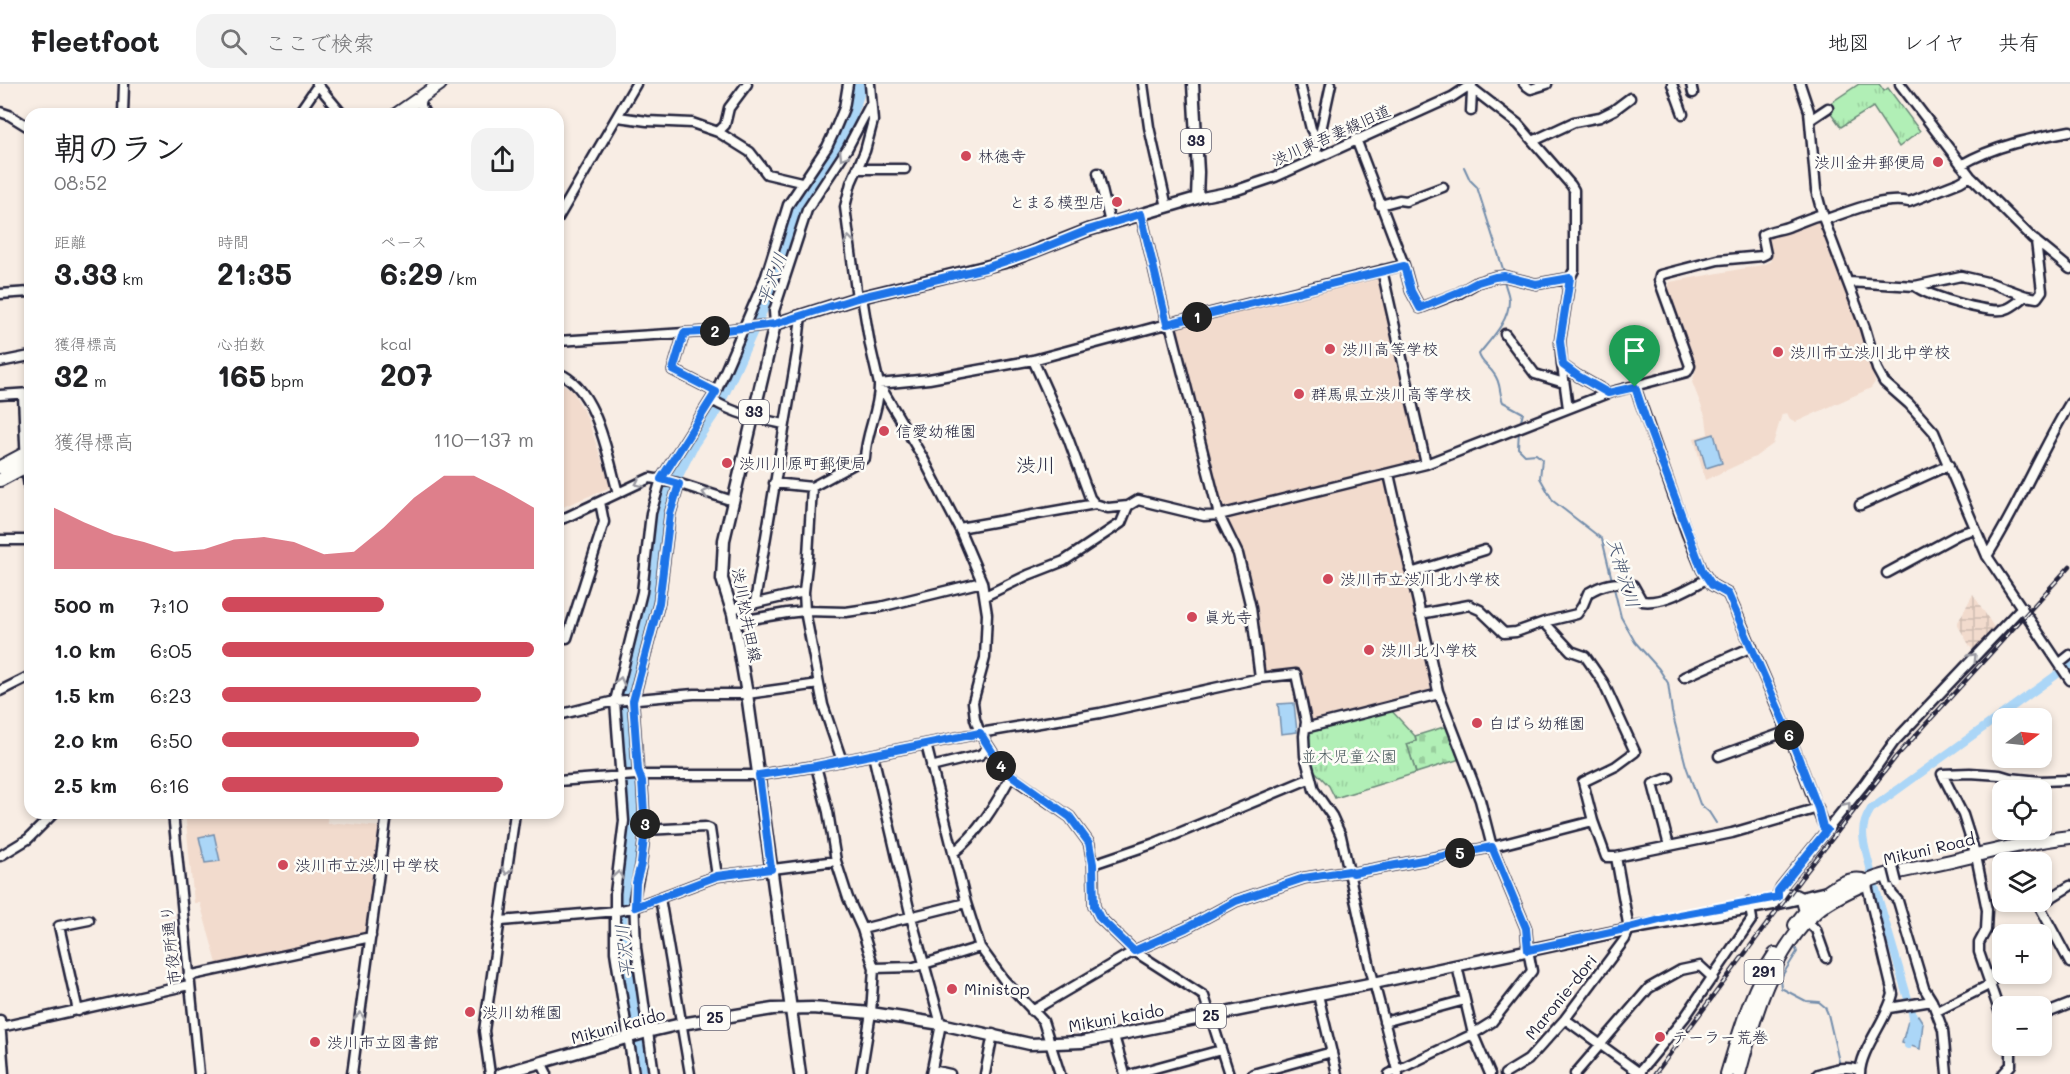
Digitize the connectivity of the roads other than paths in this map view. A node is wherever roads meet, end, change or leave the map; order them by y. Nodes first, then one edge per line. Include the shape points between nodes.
1 (124, 84) edge
2 (440, 84) edge
3 (636, 84) edge
4 (747, 84) edge
5 (848, 84) edge
6 (870, 84) edge
7 (1143, 84) edge
8 (1193, 84) edge
9 (1300, 84) edge
10 (1331, 84) edge
11 (1524, 84) edge
12 (1547, 84) edge
13 (1672, 84) edge
14 (1800, 84) edge
15 (1900, 84) edge
16 (317, 85) edge
17 (1471, 85) edge
18 (1630, 98) dead end
19 (418, 100) junction
20 (870, 105) junction
21 (123, 108) edge
22 (302, 108) edge
23 (337, 108) edge
24 (406, 108) edge
25 (422, 108) edge
26 (1828, 108) dead end
27 (1470, 111) dead end
28 (0, 112) edge
29 (1683, 114) dead end
30 (618, 117) junction
31 (1810, 120) junction
32 (24, 124) edge
33 (2070, 131) edge
34 (718, 132) junction
35 (1356, 139) junction
36 (1318, 141) junction
37 (1533, 141) junction
38 (1315, 158) junction
39 (1961, 165) junction
40 (857, 169) junction
41 (905, 169) dead end
42 (1098, 173) dead end
43 (1970, 177) junction
44 (801, 182) junction
45 (1443, 187) dead end
46 (1197, 198) junction
47 (1380, 205) junction
48 (1167, 207) junction
49 (564, 208) edge
50 (1141, 214) junction
51 (1823, 217) junction
52 (1110, 223) junction
53 (2036, 241) junction
54 (1404, 266) junction
55 (2070, 269) edge
56 (1382, 270) junction
57 (1570, 278) junction
58 (1849, 282) junction
59 (1915, 286) junction
60 (24, 292) edge
61 (0, 294) edge
62 (2026, 296) junction
63 (860, 298) junction
64 (801, 315) junction
65 (775, 324) junction
66 (1167, 324) junction
67 (745, 328) junction
68 (684, 333) junction
69 (1504, 334) dead end
70 (564, 341) edge
71 (24, 358) edge
72 (1033, 360) junction
73 (0, 362) edge
74 (1563, 365) junction
75 (564, 376) edge
76 (1564, 383) junction
77 (879, 384) junction
78 (1635, 387) junction
79 (1608, 393) junction
80 (24, 394) edge
81 (0, 395) edge
82 (714, 398) junction
83 (2070, 403) edge
84 (1568, 408) junction
85 (752, 418) junction
86 (784, 424) junction
87 (24, 460) edge
88 (24, 462) edge
89 (1426, 464) junction
90 (1949, 465) junction
91 (0, 467) edge
92 (1389, 474) junction
93 (0, 480) edge
94 (663, 480) junction
95 (774, 483) junction
96 (678, 484) junction
97 (812, 487) junction
98 (618, 493) junction
99 (733, 501) junction
100 (600, 502) junction
101 (1095, 504) junction
102 (1860, 505) dead end
103 (1128, 506) junction
104 (1219, 515) junction
105 (564, 517) edge
106 (959, 528) junction
107 (1975, 529) junction
108 (0, 540) edge
109 (24, 540) edge
110 (1485, 550) dead end
111 (1987, 556) junction
112 (1410, 569) junction
113 (1887, 573) dead end
114 (1707, 579) junction
115 (982, 582) junction
116 (804, 592) junction
117 (985, 596) junction
118 (755, 602) junction
119 (2022, 607) junction
120 (731, 609) junction
121 (805, 611) junction
122 (1420, 614) junction
123 (734, 622) junction
124 (1544, 622) junction
125 (567, 638) dead end
126 (1752, 647) junction
127 (2070, 655) edge
128 (2065, 671) edge
129 (1684, 677) dead end
130 (1260, 678) junction
131 (24, 679) edge
132 (819, 684) junction
133 (0, 691) edge
134 (747, 694) junction
135 (1439, 694) junction
136 (616, 701) junction
137 (632, 701) junction
138 (564, 714) edge
139 (1305, 728) junction
140 (1788, 731) junction
141 (980, 733) junction
142 (926, 744) junction
143 (989, 747) junction
144 (873, 755) junction
145 (1719, 756) dead end
146 (843, 761) junction
147 (816, 766) junction
148 (932, 767) junction
149 (638, 775) junction
150 (759, 775) junction
151 (621, 776) junction
152 (1011, 776) junction
153 (1311, 778) junction
154 (1669, 778) dead end
155 (2070, 780) edge
156 (564, 781) edge
157 (1818, 808) junction
158 (48, 819) edge
159 (174, 819) edge
160 (386, 819) edge
161 (514, 819) edge
162 (1593, 821) junction
163 (645, 830) junction
164 (1827, 830) junction
165 (2070, 837) edge
166 (1669, 846) junction
167 (1492, 847) junction
168 (953, 853) junction
169 (0, 856) edge
170 (1976, 856) junction
171 (1616, 857) junction
172 (836, 861) junction
173 (1093, 864) junction
174 (771, 869) junction
175 (1349, 871) junction
176 (717, 876) junction
177 (1891, 876) junction
178 (1866, 881) junction
179 (1845, 882) junction
180 (2070, 886) edge
181 (1832, 890) junction
182 (660, 898) junction
183 (1800, 898) junction
184 (1782, 899) junction
185 (966, 903) junction
186 (1750, 905) junction
187 (632, 908) junction
188 (616, 911) junction
189 (1807, 915) junction
190 (911, 917) junction
191 (89, 920) dead end
192 (501, 921) junction
193 (1629, 928) junction
194 (1792, 928) junction
195 (862, 929) junction
196 (371, 936) junction
197 (980, 947) junction
198 (1528, 950) junction
199 (1134, 951) junction
200 (1826, 958) dead end
201 (2070, 963) edge
202 (924, 964) junction
203 (1457, 966) junction
204 (874, 968) junction
205 (1713, 978) junction
206 (189, 980) junction
207 (1374, 984) junction
208 (1991, 984) junction
209 (1318, 995) junction
210 (1995, 996) edge
211 (1465, 1000) junction
212 (1932, 1001) junction
213 (2070, 1004) edge
214 (790, 1008) junction
215 (1889, 1008) junction
216 (78, 1011) junction
217 (1032, 1011) junction
218 (1937, 1011) junction
219 (2052, 1011) edge
220 (871, 1012) junction
221 (1211, 1016) junction
222 (1565, 1019) junction
223 (0, 1020) edge
224 (1384, 1022) junction
225 (681, 1024) junction
226 (941, 1024) junction
227 (1, 1028) edge
228 (645, 1033) junction
229 (993, 1034) junction
230 (1473, 1034) junction
231 (1114, 1036) junction
232 (630, 1037) junction
233 (1050, 1043) junction
234 (1600, 1044) junction
235 (1221, 1050) junction
236 (1332, 1052) junction
237 (2011, 1056) edge
238 (541, 1062) junction
239 (932, 1072) edge
240 (1859, 1072) edge
241 (1394, 1073) edge
242 (1640, 1073) edge
243 (4, 1074) edge
244 (199, 1074) edge
245 (352, 1074) edge
246 (490, 1074) edge
247 (501, 1074) edge
248 (547, 1074) edge
249 (634, 1074) edge
250 (654, 1074) edge
251 (690, 1074) edge
252 (800, 1074) edge
253 (861, 1074) edge
254 (950, 1074) edge
255 (985, 1074) edge
256 (1060, 1074) edge
257 (1125, 1074) edge
258 (1133, 1074) edge
259 (1229, 1074) edge
260 (1253, 1074) edge
261 (1337, 1074) edge
262 (1490, 1074) edge
263 (1505, 1074) edge
264 (1575, 1074) edge
265 (1727, 1074) edge
266 (1739, 1074) edge
267 (1818, 1074) edge
268 (1947, 1074) edge
269 (2003, 1074) edge

1 - 21 street
2 - 19 highway
3 - 30 street
4 - 34 street
5 - 44 street via 844,108 827,147
6 - 20 street
7 - 48 street
8 - 46 main road, 33
9 - 36 street via 1311,129
10 - 36 street
11 - 12 street via 1531,89
13 - 29 street
14 - 31 street
15 - 39 street
16 - 22 street
16 - 23 street
17 - 27 street
17 - 35 street, 渋川東吾妻線旧道
17 - 37 street
18 - 37 street via 1600,117 1574,122
19 - 24 highway
19 - 25 street
20 - 40 street via 873,120
20 -> 65 street via 807,210 774,311
26 - 31 street
28 - 32 street
30 - 34 street via 692,123
30 - 49 street
31 - 51 street via 1816,190
33 - 39 street via 1979,155
34 - 44 street via 750,152 767,174
35 - 38 street, 渋川東吾妻線旧道
35 - 47 street
36 - 38 street
37 - 57 street via 1574,190 1574,270
38 - 46 street, 渋川東吾妻線旧道 via 1237,190
39 - 43 street
40 - 41 street
63 -> 40 street via 845,207
42 - 52 street
43 - 51 street via 1909,202 1869,205
43 - 53 street
44 - 67 street via 788,205
45 - 47 street via 1406,201
46 - 48 main road
47 - 54 street
48 - 50 main road
50 - 52 main road
50 - 66 street
51 - 58 street
51 - 78 street via 1765,232 1761,235 1766,254 1762,256 1718,260 1660,275 1690,366 1687,372
52 - 63 main road via 1001,263
53 - 55 street
53 - 62 street via 2042,291 2037,297
54 - 56 street
54 - 57 street via 1420,308 1478,282 1502,276 1536,284
56 - 66 street
56 - 89 street
57 - 74 street via 1560,341
58 - 59 street
58 - 90 street via 1881,378 1929,424
59 - 62 street via 1961,276
59 - 62 street via 1948,300 1994,310 2005,310
60 - 61 street
63 - 64 main road
63 - 77 street
64 - 65 main road
64 - 86 street
65 - 67 street
65 - 85 main road, 渋川松井田線 / 33
66 - 72 street
66 - 104 street via 1194,411
67 - 68 street
67 - 82 street
68 - 70 street
68 - 82 street via 673,370
69 - 76 street via 1535,374
71 - 73 street
72 - 77 street
72 - 101 street
74 - 76 street
74 - 79 street
75 - 98 street via 579,388 596,415
76 - 84 street
77 - 97 street via 865,458
77 - 106 street
78 - 79 street
78 - 114 street
79 - 84 street
80 - 81 street
82 - 85 street via 725,408
82 - 94 street
83 - 111 street
84 - 89 street
85 - 86 street
85 - 99 main road, 渋川松井田線 / 33
86 - 95 street
87 - 91 highway
88 - 93 highway
89 - 92 street
90 - 102 street
90 - 107 street
92 - 104 street
92 - 112 street
94 - 96 street
94 -> 98 street via 650,478
136 -> 94 street via 642,592 651,513
95 - 97 street
95 - 118 street
99 -> 96 street
96 - 137 street via 670,514 659,603
97 - 116 street
98 - 100 street
99 - 120 main road, 渋川松井田線 / 33 via 722,566
100 - 105 street
100 - 125 street via 604,522
101 - 103 street via 1108,508
101 - 106 street
103 - 104 street via 1138,500 1204,516
103 - 117 street via 1121,523 1064,561
104 - 130 street via 1238,554 1251,608
106 - 115 street
107 - 111 street
107 - 113 street
108 - 109 street
110 - 112 street via 1414,572
111 - 119 street
112 - 122 street
114 - 124 street via 1652,602 1642,601 1632,585 1608,584 1588,593 1577,614
114 - 126 street via 1728,594
115 - 117 street
115 - 121 street via 880,607 846,612
116 - 118 street
116 - 121 street
117 - 141 street via 985,658 973,702
118 - 120 street
119 - 128 street
164 -> 119 street via 1894,742
120 - 123 main road, 渋川松井田線 / 33
121 - 123 street
121 - 132 street
122 - 124 street via 1469,605 1504,633
122 - 135 street
123 - 134 main road, 渋川松井田線 / 33
124 - 162 street via 1571,651 1585,656 1615,704 1635,752 1582,782
126 - 129 street
126 - 140 street
127 - 128 street
130 - 139 street via 1296,674
130 - 141 street via 1100,713
131 - 133 street
132 - 134 street
132 - 146 street
134 - 137 street via 694,694
134 - 150 main road, 渋川松井田線 / 33
135 - 139 street
135 - 167 street via 1480,800
136 - 137 street
136 - 138 street
136 - 151 street
137 - 149 street
139 - 153 street via 1305,756
140 - 145 street
140 - 157 street
141 - 142 street
141 - 143 street
142 - 144 street
142 - 148 street
143 - 148 street via 980,755
143 - 152 street
144 - 146 street
144 - 190 street
146 - 147 street
147 - 150 street
147 - 172 street
148 - 168 street
149 - 150 street
149 - 151 street
149 - 163 street via 642,781
150 - 174 main road, 渋川松井田線 / 33
151 - 156 street
188 -> 151 street via 624,821
152 - 168 street via 968,842
152 - 173 street via 1070,817 1089,843
153 - 173 street via 1155,843
153 - 175 street via 1341,836
154 - 166 street via 1653,784
155 - 170 street via 1942,774 1963,815
157 - 164 street
157 - 166 street
158 - 169 street via 28,839
159 - 206 street, 市役所通り
160 - 196 street
161 -> 192 street
162 - 167 street
162 - 171 street via 1606,857
163 - 176 street via 710,829
163 - 187 street
164 - 184 street via 1778,891
165 - 170 highway, Mikuni Road / 291
166 - 171 street
167 - 175 street
167 - 198 street via 1526,928
168 - 185 street
170 - 177 highway, Mikuni Road / 291
170 - 208 street via 1987,910 1980,952
171 - 193 street
172 - 174 street
172 - 195 street
173 - 199 street via 1094,906 1100,918
174 - 176 street
174 - 214 main road, 渋川松井田線 / 33
175 - 199 street via 1304,878 1236,901
175 - 207 street
176 - 182 street
177 - 178 highway, Mikuni Road / 291
177 - 212 street via 1892,894 1898,901 1924,988
178 - 179 highway, 291
178 - 181 main road
178 - 189 highway, 291
178 - 215 street via 1893,987
179 - 181 highway, 291
179 - 184 main road, Mikuni kaido / 25
180 - 201 street via 2039,905
181 - 183 main road
181 - 189 highway, 291 via 1818,898
182 - 187 street
182 - 225 street
183 - 184 highway
183 - 189 highway
184 - 186 main road, Mikuni kaido / 25
184 - 194 highway via 1796,908
185 - 190 street
185 - 197 street
186 - 193 main road, Mikuni kaido / 25 via 1679,915
186 - 205 street via 1752,919
187 - 188 street
187 - 228 street
188 - 192 street
188 - 232 street via 615,952
189 - 194 highway, 291
189 - 200 street
189 - 266 highway, 291 via 1764,991
190 - 195 street
190 - 202 street
191 - 216 street via 59,926
192 - 246 street via 484,1031
193 - 198 main road, Mikuni kaido / 25
193 - 222 street, Maronie-dori via 1625,939
194 - 265 highway, 291 via 1752,994
195 - 204 street
196 - 206 street
245 -> 196 street
197 - 202 street
197 - 217 street
198 - 203 main road, Mikuni kaido / 25
198 - 230 street via 1532,971 1492,1022
199 - 217 street
199 - 221 street via 1204,996
202 - 204 street
202 - 226 street
203 - 207 main road, Mikuni kaido / 25
203 - 211 street
204 - 220 street
205 - 234 street via 1700,966 1681,970 1649,987
205 - 242 street
206 - 216 street
206 - 244 street, 市役所通り
207 - 209 main road, Mikuni kaido / 25
207 - 224 street
208 - 210 street
208 - 218 street
209 - 221 main road, Mikuni kaido / 25
209 - 236 street
211 - 224 street
211 - 230 street
212 - 215 street
212 - 218 street
213 - 219 street
214 - 220 main road, Mikuni kaido / 25
214 - 225 main road, Mikuni kaido / 25
214 - 252 main road, 渋川松井田線 / 33
215 - 240 street
216 - 227 street
217 - 233 street via 1043,1021
218 - 268 street
220 - 226 main road, Mikuni kaido / 25
220 - 253 street
221 - 231 main road, Mikuni kaido / 25
221 - 235 street
222 - 234 street
222 - 263 street, Maronie-dori via 1528,1060
223 - 227 street
224 - 241 street
225 - 228 main road, Mikuni kaido / 25
225 - 251 street
226 - 229 main road, Mikuni kaido / 25
226 - 239 street
227 - 243 street
228 - 232 main road, Mikuni kaido / 25
228 - 250 street
229 - 233 main road, Mikuni kaido / 25 via 1030,1044
229 - 255 street
230 - 241 street
230 - 262 street
231 - 233 main road, Mikuni kaido / 25
231 - 257 street
232 - 238 main road, Mikuni kaido / 25
232 - 249 street
233 - 256 street
234 - 242 street
234 - 264 street
235 - 258 street
235 - 259 street
236 - 260 street
236 - 261 street
237 - 269 street via 2011,1065
238 - 247 main road, Mikuni kaido / 25
238 - 248 street
239 - 254 street
240 - 267 street via 1839,1068

